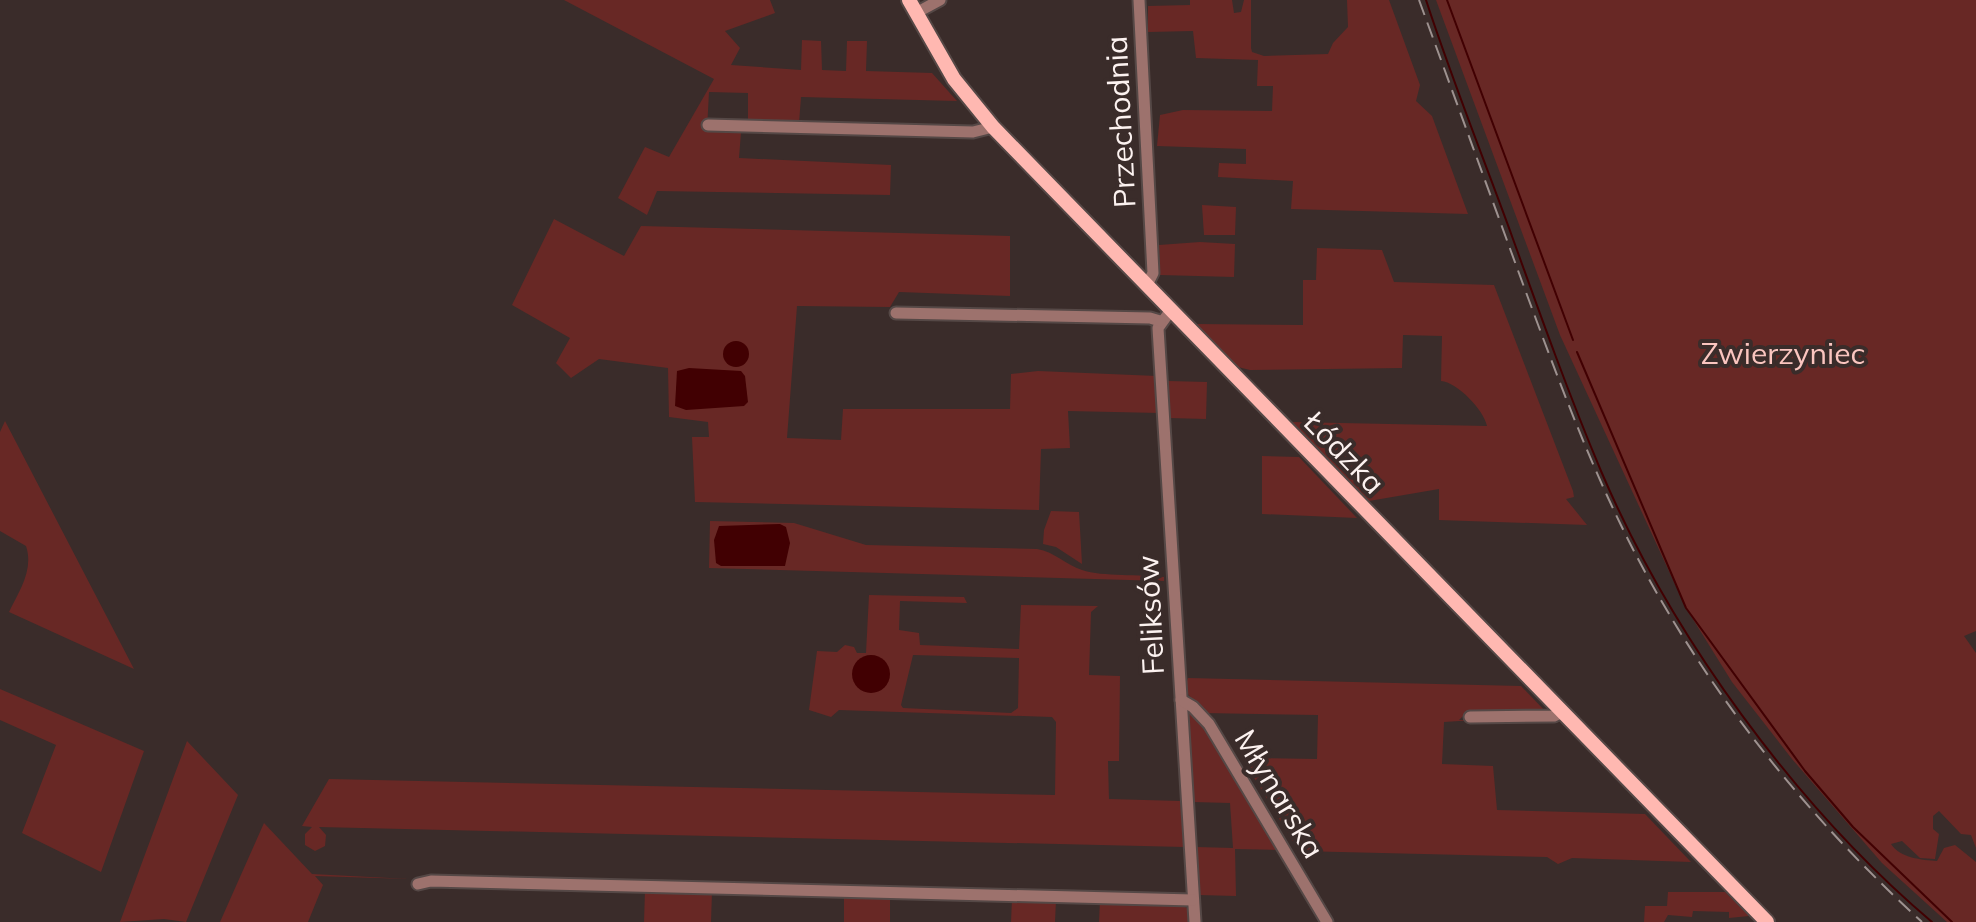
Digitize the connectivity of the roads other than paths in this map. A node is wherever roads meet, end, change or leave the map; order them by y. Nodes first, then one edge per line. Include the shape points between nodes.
1 (940, 0) edge
2 (1139, 0) edge
3 (912, 6) edge
4 (708, 125) dead end
5 (993, 127) junction
6 (1147, 285) junction
7 (896, 313) dead end
8 (1165, 316) junction
9 (1181, 700) junction
10 (1562, 712) junction
11 (1470, 717) dead end
12 (418, 884) dead end
13 (1193, 900) junction
14 (1195, 922) edge
15 (1327, 922) edge
16 (1767, 922) edge

1 - 3 street
2 - 6 street, Przechodnia via 1153,273
3 - 5 main road, Łódzka via 954,79
4 - 5 street via 973,132
5 - 6 main road, Łódzka
6 - 8 main road, Łódzka
7 - 8 street
8 - 9 street, Feliksów
8 - 10 main road, Łódzka
9 - 13 street, Feliksów
9 - 15 street, Młynarska via 1209,724
10 - 11 street
10 - 16 main road, Łódzka
12 - 13 street
13 - 14 street, Feliksów

